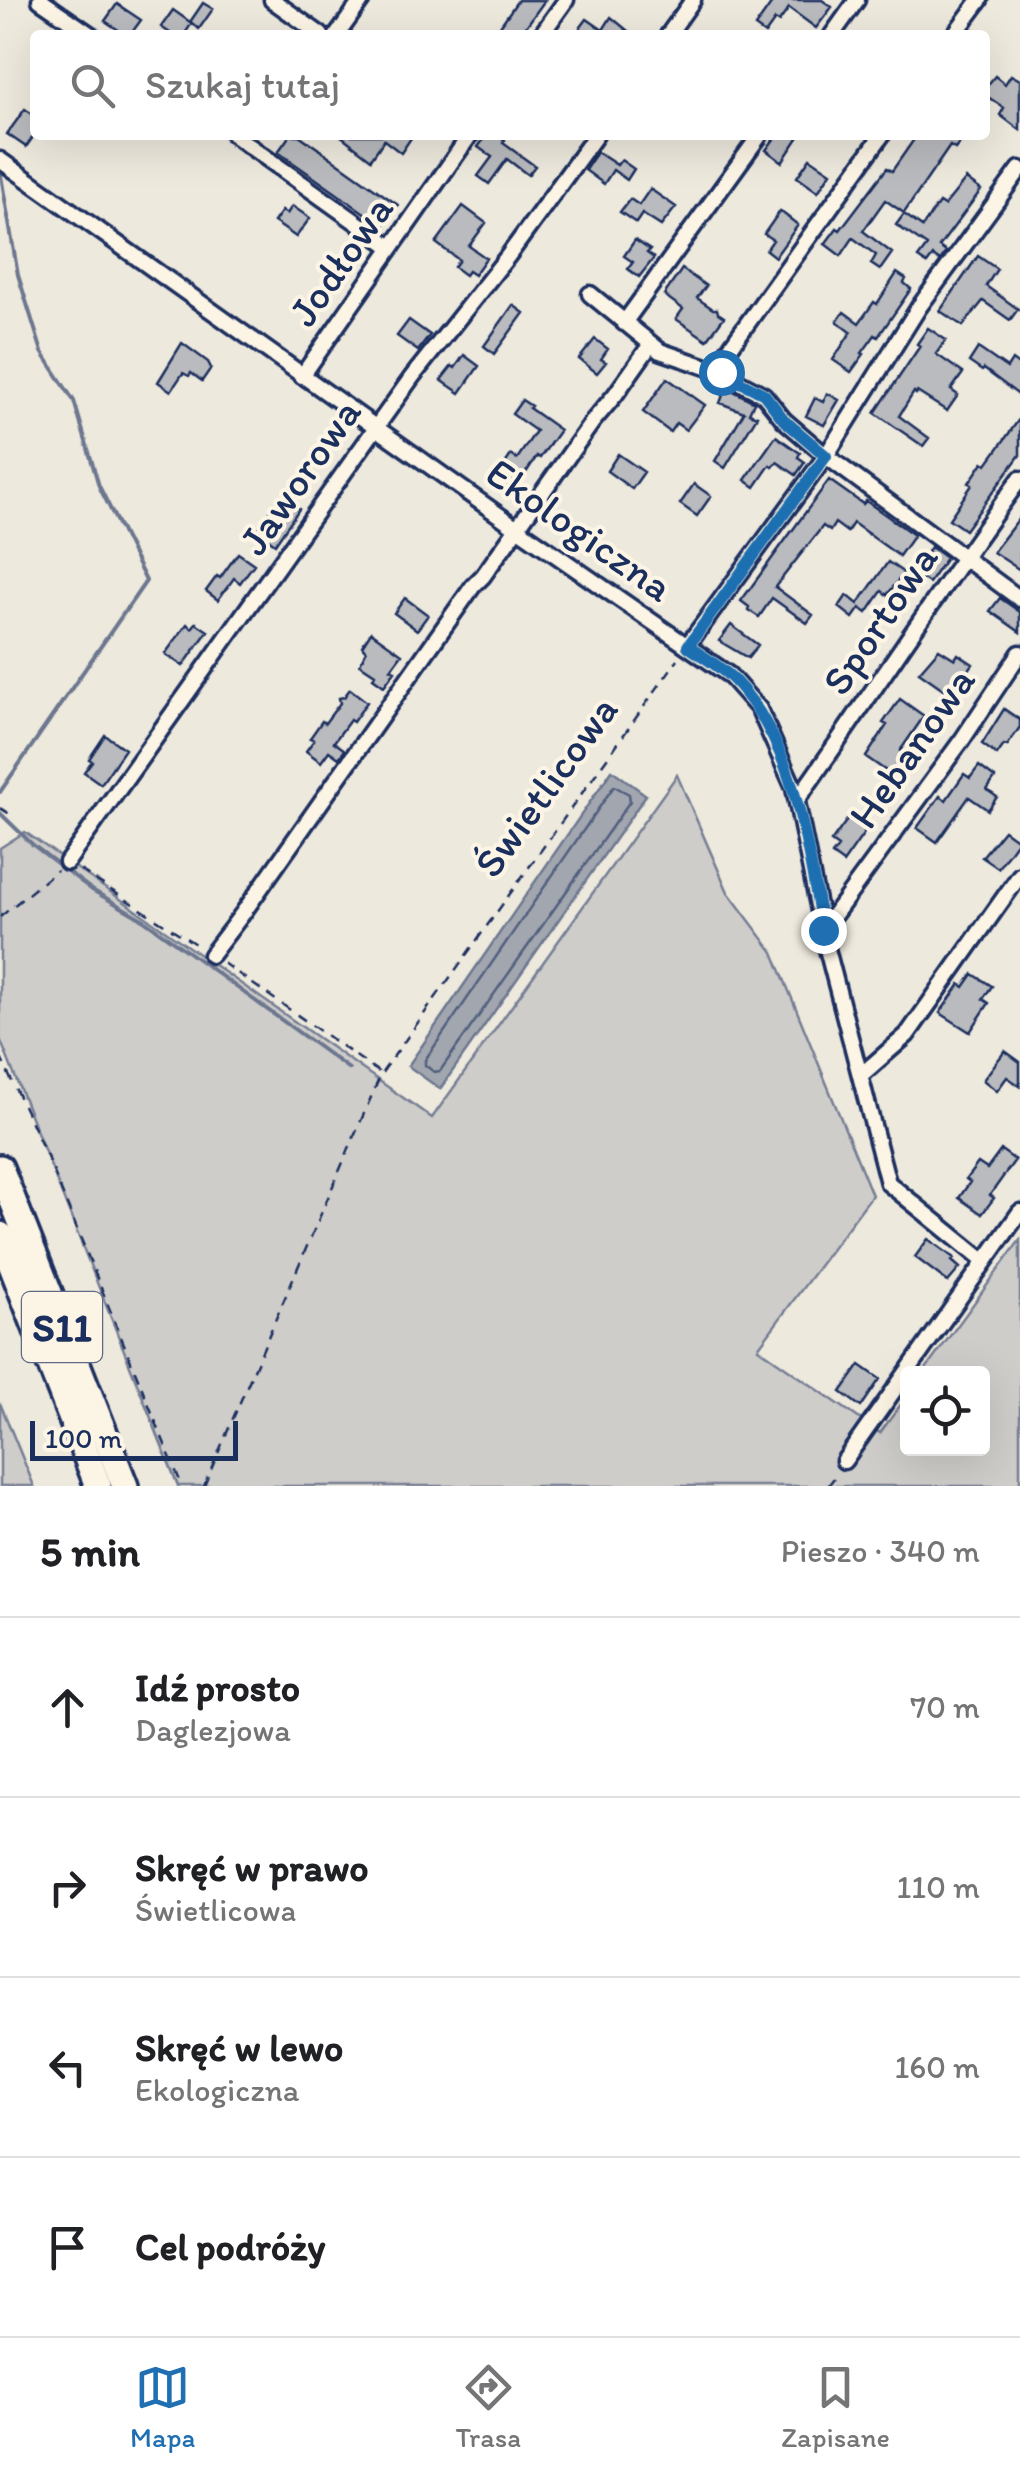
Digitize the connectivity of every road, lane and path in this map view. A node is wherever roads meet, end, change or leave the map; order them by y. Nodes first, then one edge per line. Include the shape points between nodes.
1 (40, 0) edge
2 (272, 0) edge
3 (362, 0) edge
4 (566, 0) edge
5 (693, 0) edge
6 (857, 0) edge
7 (980, 0) edge
8 (83, 30) edge
9 (314, 30) edge
10 (341, 30) edge
11 (545, 30) edge
12 (672, 30) edge
13 (836, 30) edge
14 (958, 30) edge
15 (241, 140) edge
16 (264, 140) edge
17 (466, 140) edge
18 (592, 140) edge
19 (756, 140) edge
20 (878, 140) edge
21 (256, 151) junction
22 (2, 161) edge
23 (1020, 169) edge
24 (391, 247) junction
25 (590, 294) dead end
26 (624, 324) junction
27 (651, 344) junction
28 (714, 370) junction
29 (302, 376) junction
30 (376, 428) junction
31 (826, 456) junction
32 (1020, 479) edge
33 (517, 528) junction
34 (964, 556) junction
35 (1020, 599) edge
36 (688, 646) junction
37 (1020, 654) edge
38 (796, 800) junction
39 (0, 808) edge
40 (14, 816) dead end
41 (68, 862) joint
42 (54, 873) dead end
43 (1020, 875) edge
44 (0, 917) edge
45 (823, 930) junction
46 (211, 955) junction
47 (0, 1056) edge
48 (381, 1074) junction
49 (860, 1076) junction
50 (0, 1168) edge
51 (1020, 1212) edge
52 (0, 1235) edge
53 (984, 1261) junction
54 (844, 1461) dead end
55 (98, 1486) edge
56 (125, 1486) edge
57 (182, 1486) edge
58 (204, 1486) edge

1 - 8 street
2 - 9 street
3 - 10 street
4 - 11 street
5 - 12 street
6 - 13 street
7 - 14 street
15 - 21 street
16 - 21 street
17 - 24 street, Jodłowa
18 - 30 street, Jaworowa
19 - 26 street
20 - 28 street
21 - 24 street
22 - 29 street, Ekologiczna
23 - 31 street via 919,307
24 - 29 street, Jodłowa
25 - 26 street
26 - 27 street
27 - 28 street
27 - 33 street
28 - 31 street via 764,394
29 - 30 street, Ekologiczna
30 - 33 street, Ekologiczna
30 - 41 street, Jaworowa
31 - 34 street
31 - 36 street
32 - 34 street, Sportowa
33 - 36 street, Ekologiczna
33 - 46 street
34 - 35 street
34 - 38 street, Sportowa
36 - 38 street, Ekologiczna via 730,676 759,710
36 - 48 path, Świetlicowa
37 - 45 street, Hebanowa
38 - 45 street, Ekologiczna
39 - 40 path
41 - 46 path
42 - 44 path
43 - 49 street via 907,1035
45 - 49 street, Ekologiczna
46 - 48 path
47 - 57 path
48 - 58 path, Świetlicowa
49 - 53 street, Ekologiczna via 888,1183
50 - 56 highway, S11
51 - 53 street
52 - 55 highway, S11
53 - 54 street

